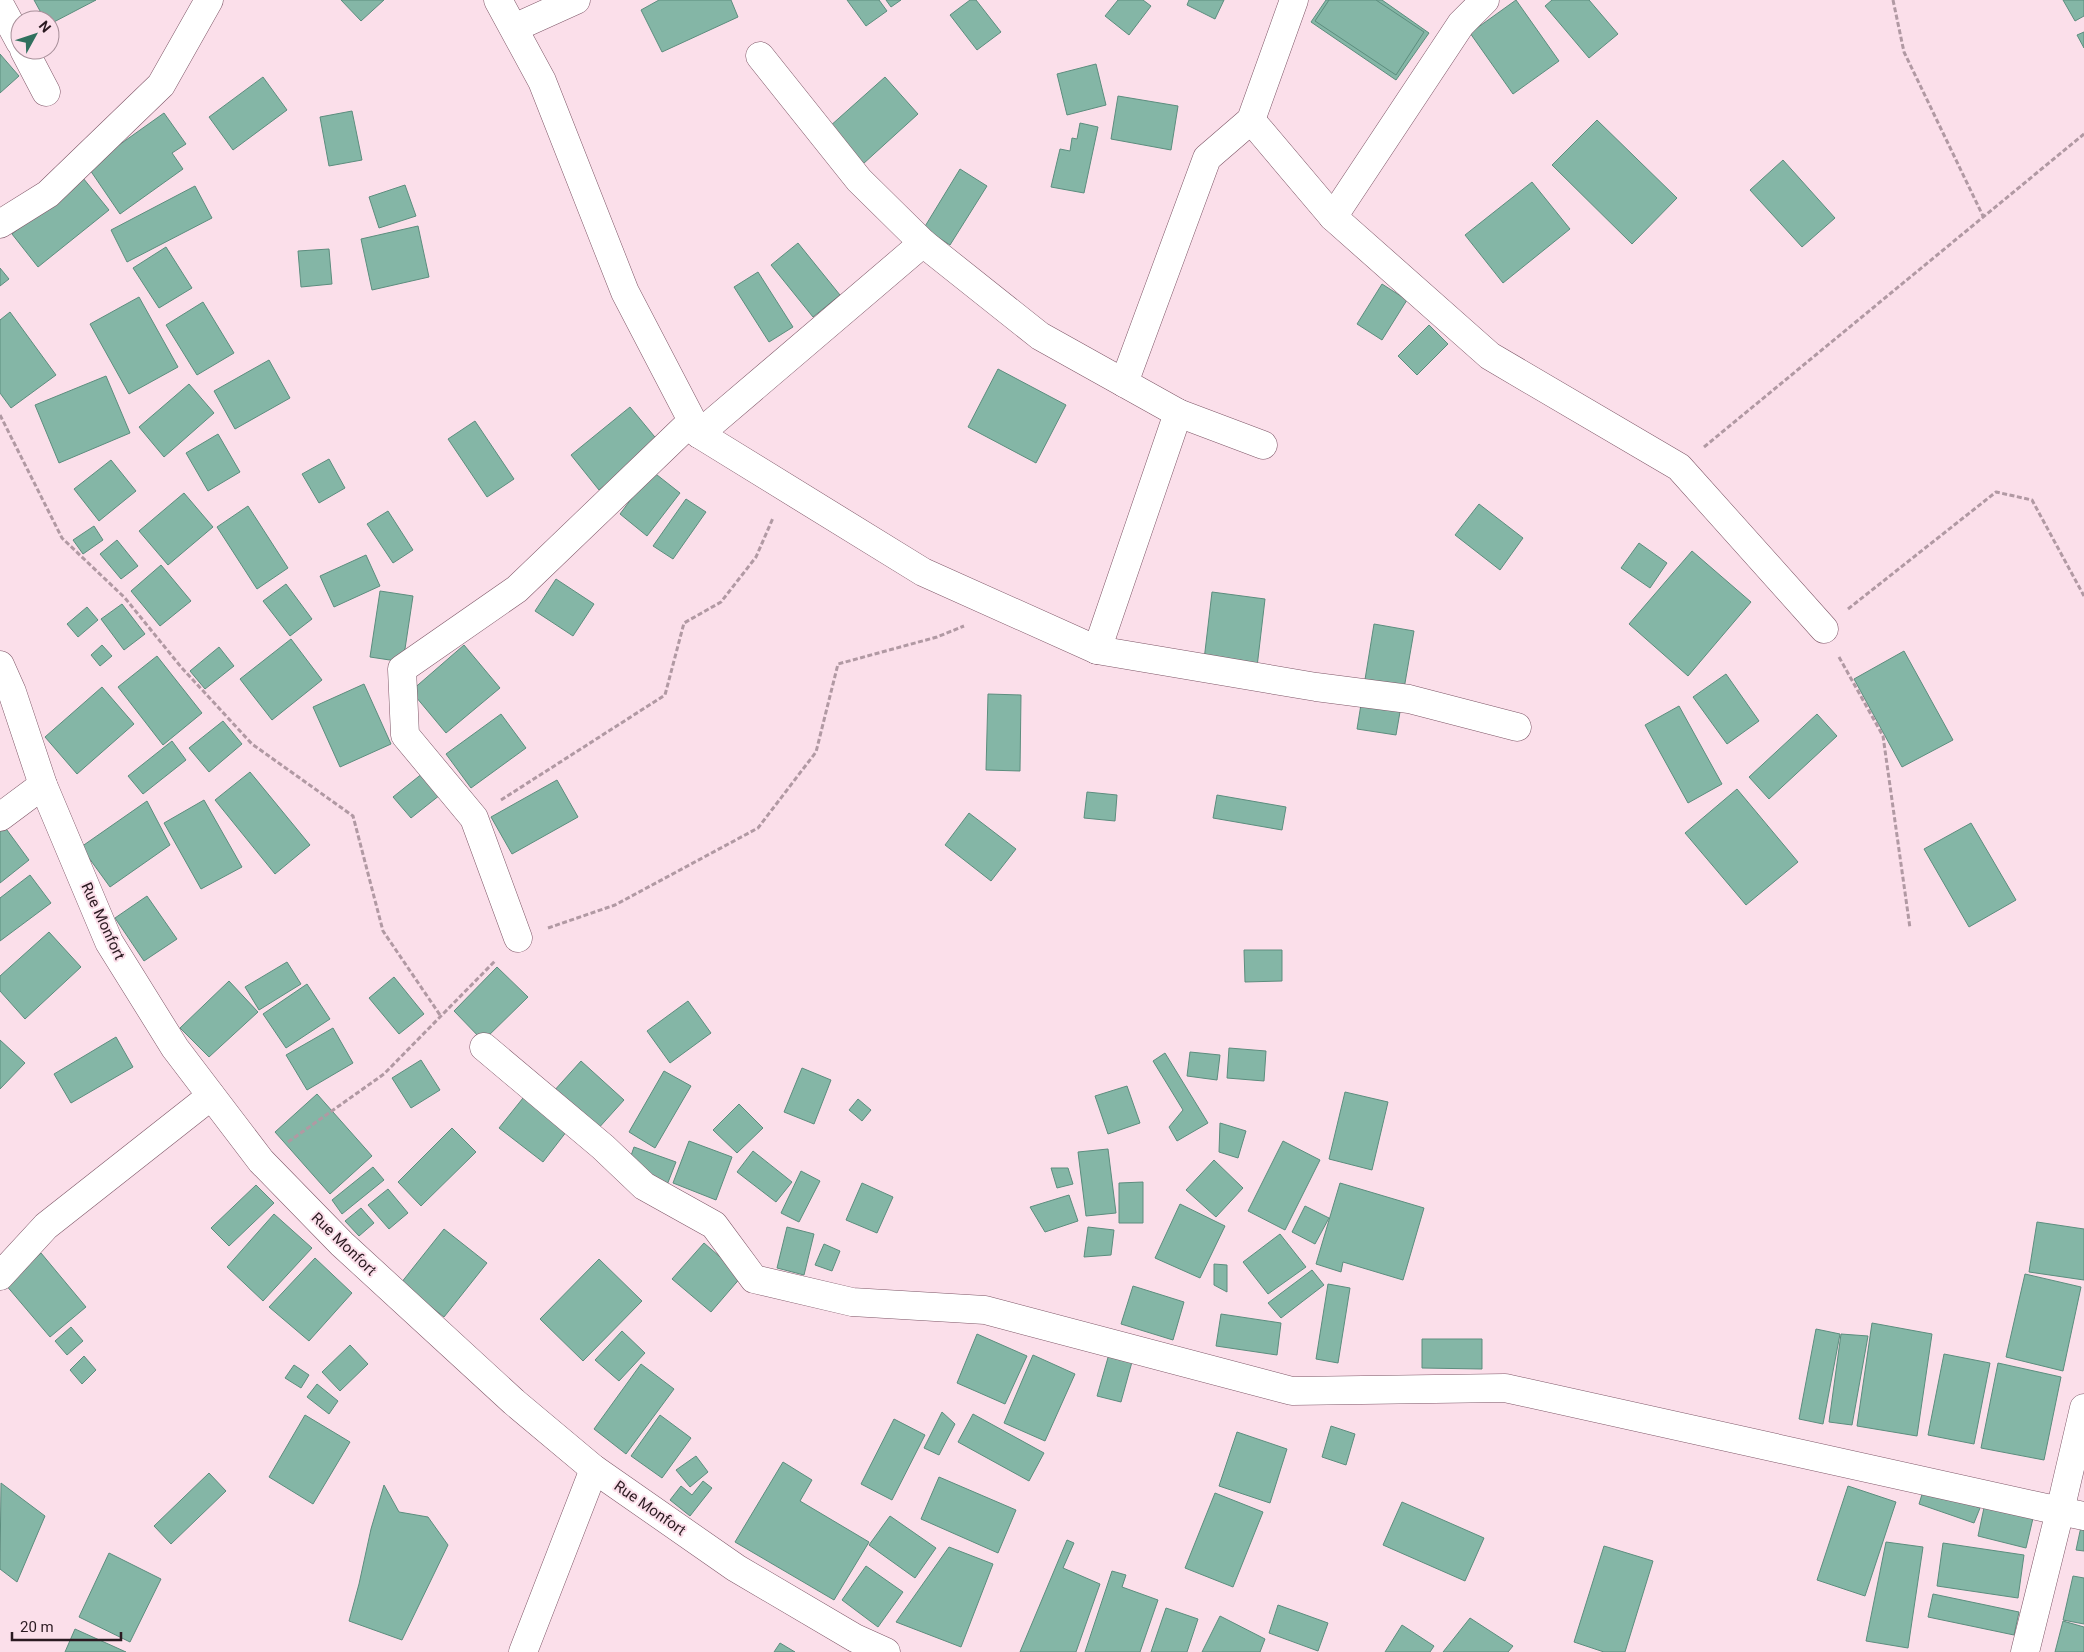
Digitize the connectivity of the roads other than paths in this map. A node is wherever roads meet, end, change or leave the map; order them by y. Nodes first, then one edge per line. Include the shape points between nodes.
1 (209, 0) edge
2 (498, 0) edge
3 (576, 0) edge
4 (1294, 0) edge
5 (1485, 0) edge
6 (0, 5) edge
7 (10, 24) edge
8 (514, 28) junction
9 (760, 56) dead end
10 (29, 60) edge
11 (46, 92) dead end
12 (1251, 120) junction
13 (1333, 217) junction
14 (0, 224) edge
15 (923, 243) junction
16 (1124, 383) junction
17 (1178, 413) junction
18 (695, 428) junction
19 (1263, 445) dead end
20 (1824, 629) road end
21 (1097, 650) junction
22 (0, 665) edge
23 (1517, 727) dead end
24 (43, 785) junction
25 (0, 817) edge
26 (518, 938) road end
27 (484, 1047) dead end
28 (212, 1096) junction
29 (0, 1276) edge
30 (2084, 1408) edge
31 (594, 1469) junction
32 (2072, 1513) edge
33 (523, 1652) edge
34 (886, 1652) edge
35 (2025, 1652) edge

1 - 14 street via 161,85 48,194
2 - 8 street
3 - 8 street
4 - 12 street
5 - 13 street via 1460,24
6 - 7 street
8 - 18 street via 542,81 625,292
9 - 15 street via 858,180
10 - 11 street
12 - 13 street
12 - 16 street via 1207,158
13 - 20 street via 1490,356 1679,467
15 - 16 street via 1040,336
15 - 18 street
16 - 17 street
17 - 19 street
17 - 21 street
18 - 21 street via 922,572
18 - 26 street via 517,589 402,670 404,735 474,818
21 - 23 street via 1408,700
22 - 24 street, Rue Monfort
24 - 25 street
24 - 28 street, Rue Monfort via 109,942 175,1048
27 - 32 street via 603,1147 644,1186 714,1225 754,1279 852,1302 985,1310 1292,1391 1506,1388
28 - 29 street via 46,1226
28 - 31 street, Rue Monfort via 261,1161 342,1244 514,1402
30 - 32 street
31 - 33 street
31 - 34 street, Rue Monfort via 736,1568 855,1638
32 - 35 street

